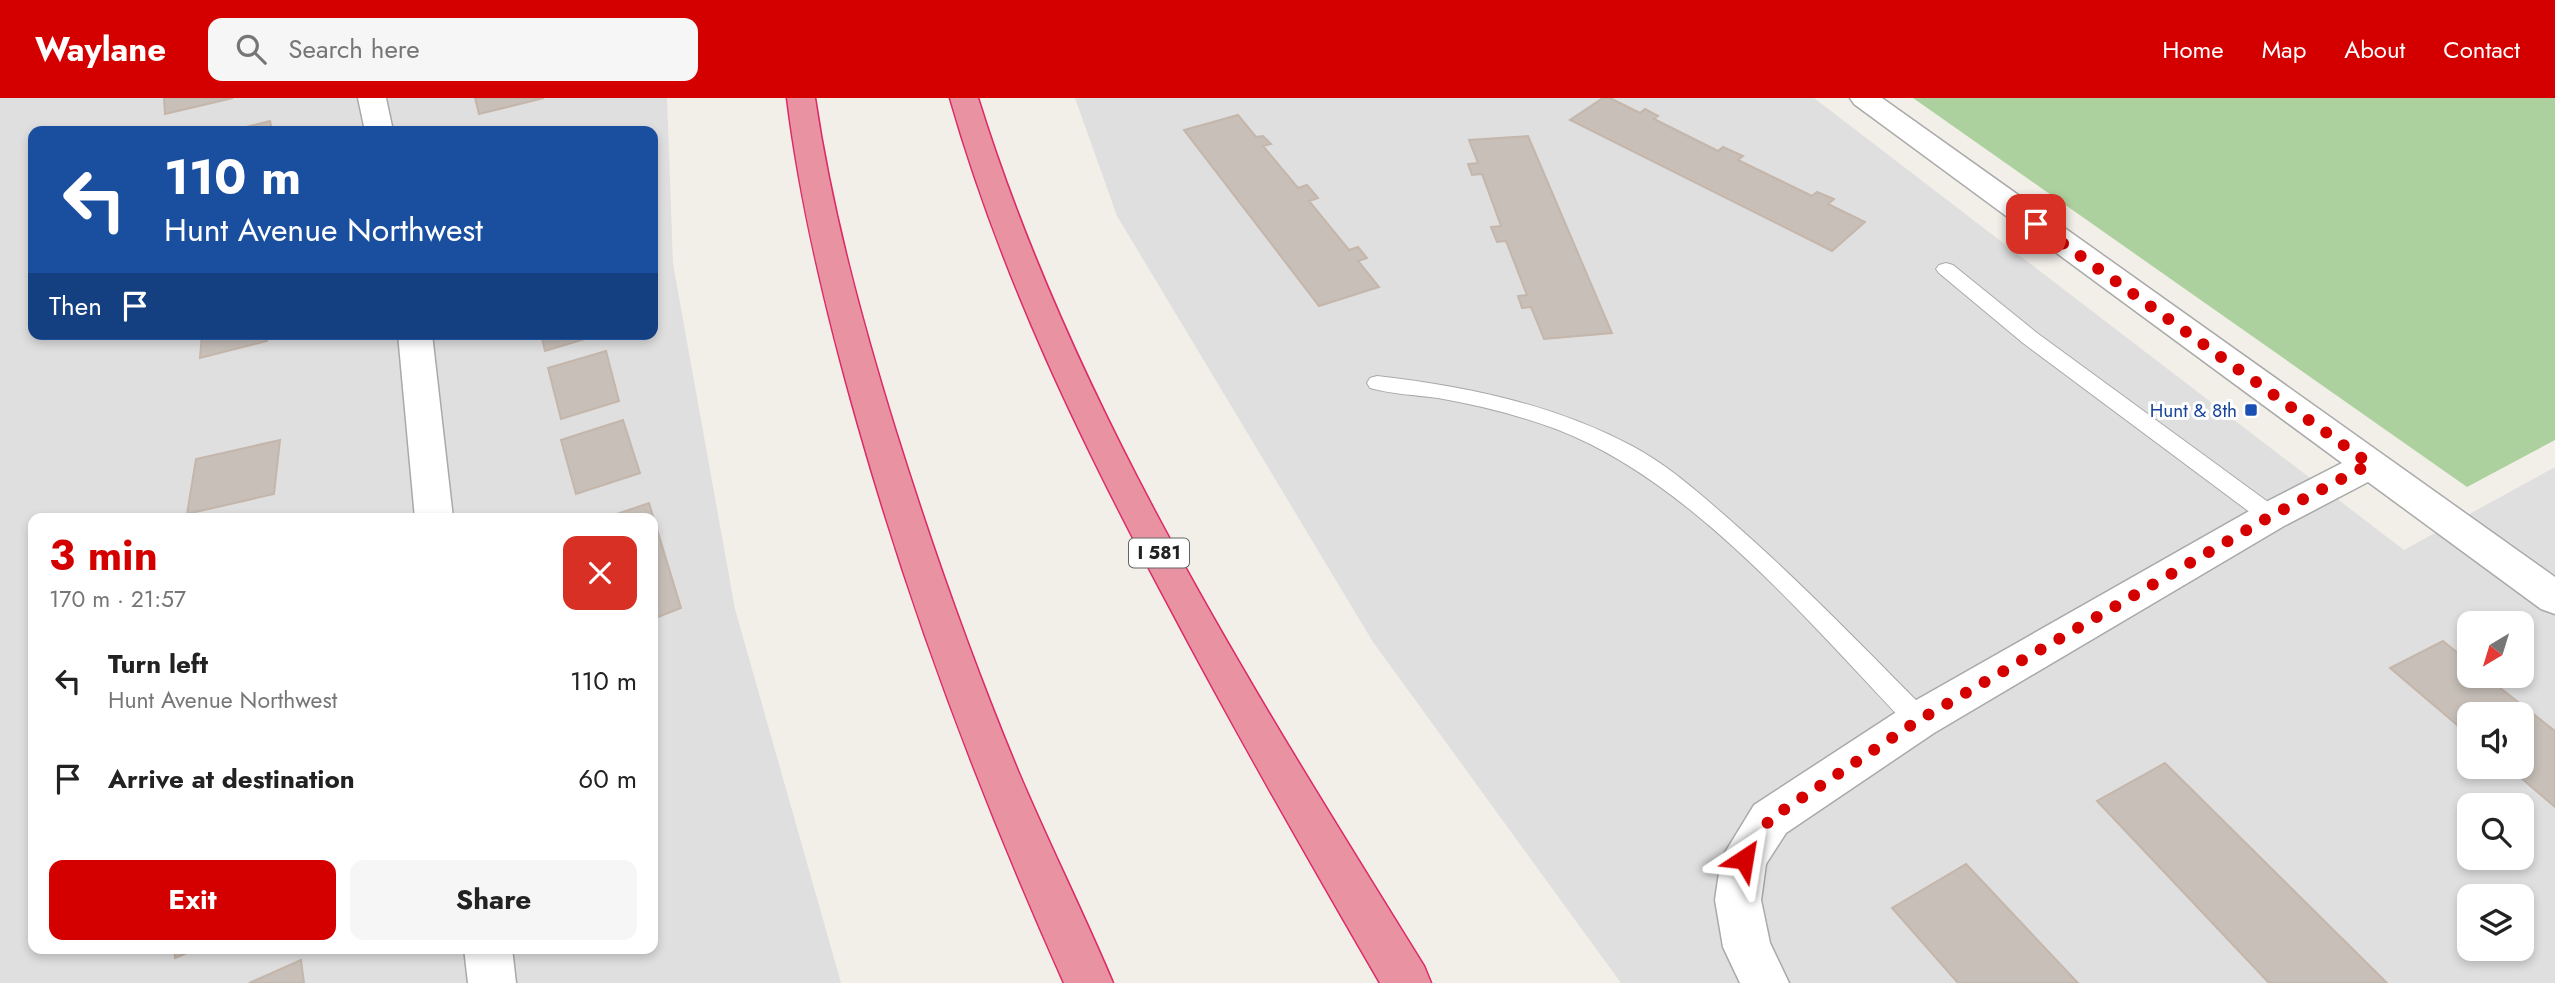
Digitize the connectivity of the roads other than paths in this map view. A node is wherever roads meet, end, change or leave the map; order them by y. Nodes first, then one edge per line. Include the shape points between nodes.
1 (372, 98) edge
2 (801, 98) edge
3 (964, 98) edge
4 (1864, 98) edge
5 (378, 126) edge
6 (1946, 269) dead end
7 (416, 340) edge
8 (1377, 383) dead end
9 (2370, 464) junction
10 (433, 513) edge
11 (2271, 516) junction
12 (2555, 598) edge
13 (1919, 720) junction
14 (489, 954) edge
15 (492, 983) edge
16 (1089, 983) edge
17 (1407, 983) edge
18 (1765, 983) edge

1 - 5 street
2 - 16 highway via 839,296 888,468 999,775
3 - 17 highway, I 581 via 1017,257 1062,364 1121,482 1292,793
4 - 9 street
6 - 11 lane via 2030,338
7 - 10 street
8 - 13 lane via 1445,390 1511,405 1564,423 1627,453 1676,487 1767,564
9 - 11 street
9 - 12 street
11 - 13 street
13 - 18 street via 1770,819 1744,859 1738,900 1747,947
14 - 15 street

